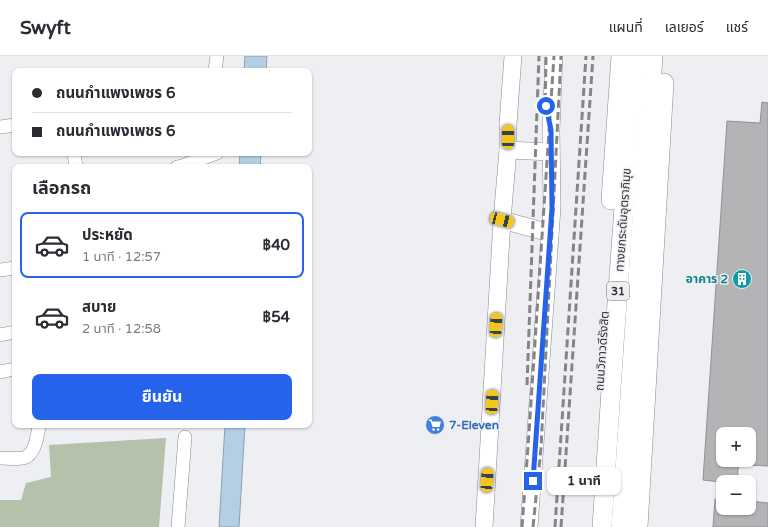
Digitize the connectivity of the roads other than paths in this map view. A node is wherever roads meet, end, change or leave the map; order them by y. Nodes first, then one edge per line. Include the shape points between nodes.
1 (217, 56) edge
2 (513, 56) edge
3 (544, 56) edge
4 (554, 56) edge
5 (621, 56) edge
6 (635, 56) edge
7 (653, 56) edge
8 (665, 56) edge
9 (215, 68) edge
10 (12, 125) edge
11 (0, 127) edge
12 (551, 130) junction
13 (508, 150) junction
14 (551, 152) junction
15 (206, 156) edge
16 (181, 163) edge
17 (502, 220) junction
18 (550, 233) junction
19 (12, 268) edge
20 (0, 270) edge
21 (12, 333) edge
22 (0, 335) edge
23 (12, 370) edge
24 (0, 372) edge
25 (38, 428) edge
26 (185, 437) dead end
27 (0, 458) edge
28 (178, 527) edge
29 (484, 527) edge
30 (530, 527) edge
31 (591, 527) edge
32 (602, 527) edge
33 (621, 527) edge
34 (638, 527) edge

1 - 9 street
2 - 13 main road
3 - 12 main road via 542,82
4 - 12 main road
5 - 31 highway, ถนนวิภาวดีรังสิต / 31
6 - 32 highway, ทางยกระดับอุตราภิมุข / 31
7 - 33 highway, ทางยกระดับอุตราภิมุข / 31
8 - 34 highway
10 - 11 street
12 - 14 main road
13 - 14 main road
13 - 17 main road
14 - 18 main road
15 - 16 street
17 - 18 main road
17 - 29 main road
18 - 30 main road
19 - 20 street
21 - 22 street
23 - 24 street
25 - 27 street via 31,453 25,457
26 - 28 street

